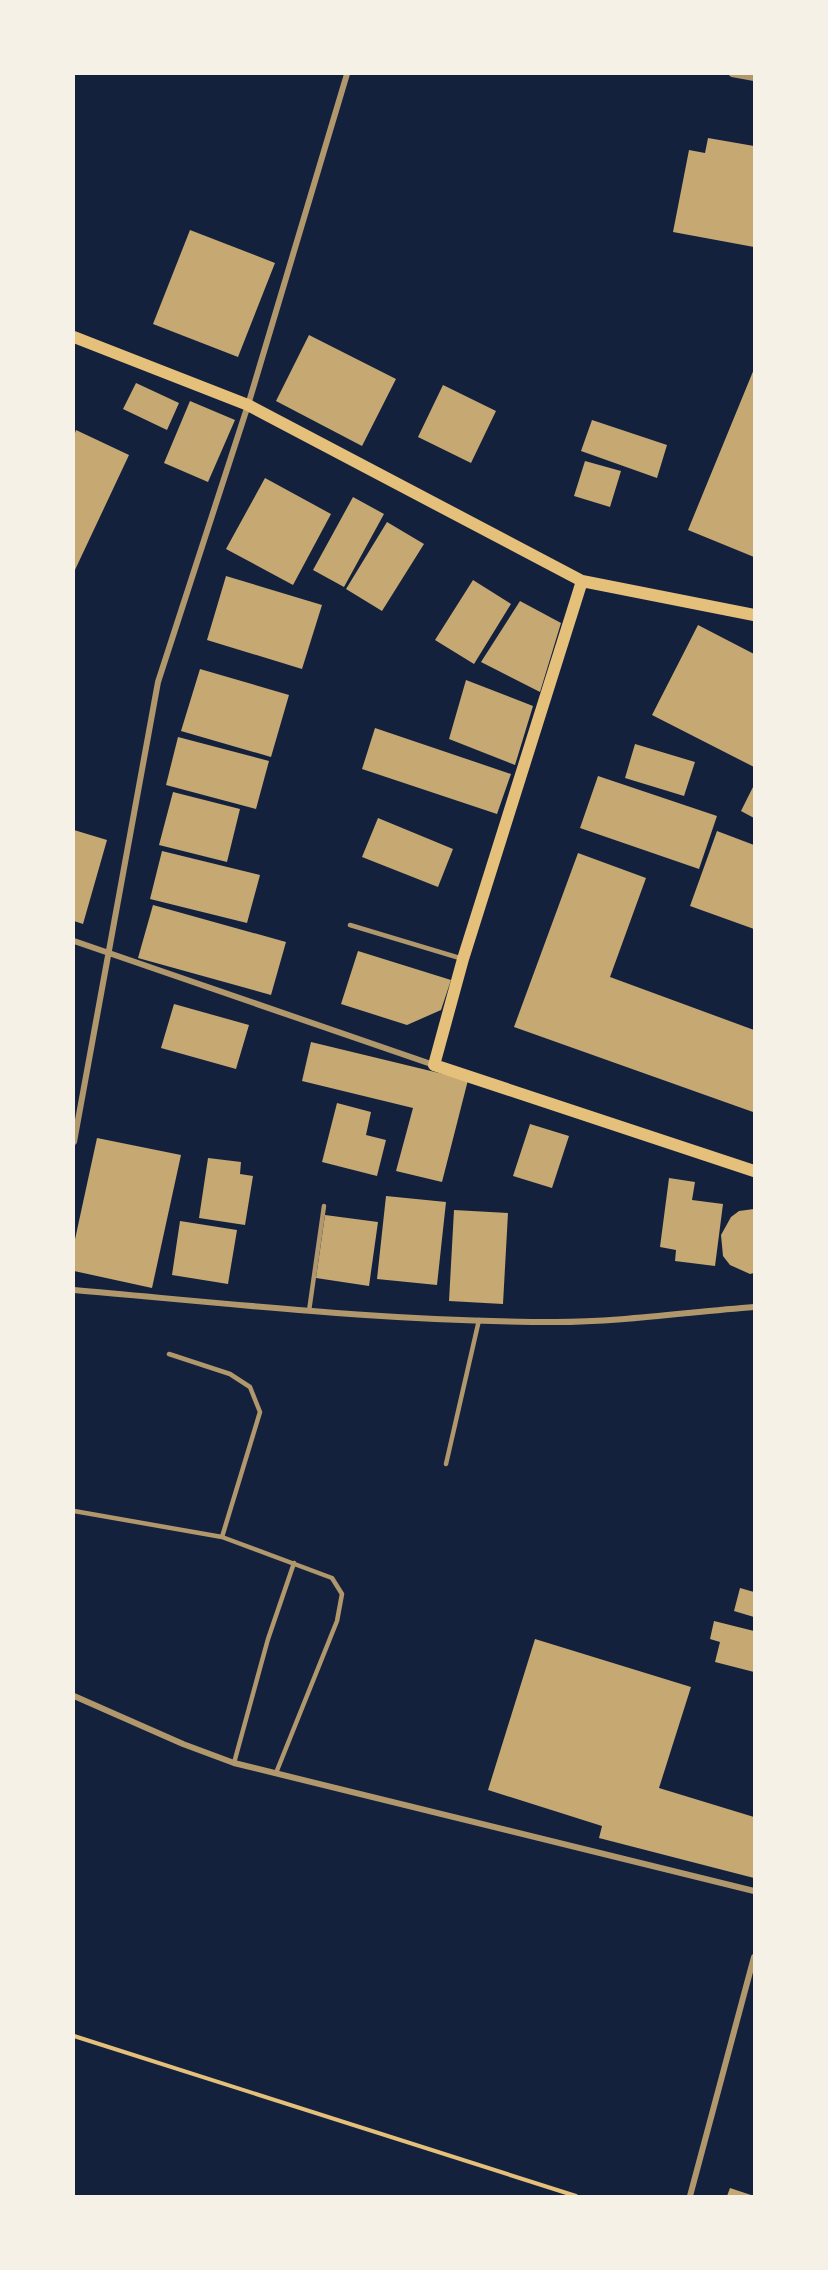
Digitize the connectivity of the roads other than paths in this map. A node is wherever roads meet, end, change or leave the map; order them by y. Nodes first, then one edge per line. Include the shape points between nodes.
1 (347, 74) edge
2 (732, 74) edge
3 (754, 78) edge
4 (74, 337) edge
5 (248, 405) junction
6 (582, 581) junction
7 (754, 615) edge
8 (350, 925) dead end
9 (74, 941) edge
10 (107, 950) junction
11 (463, 959) junction
12 (434, 1065) junction
13 (74, 1142) edge
14 (754, 1171) edge
15 (324, 1206) dead end
16 (74, 1290) edge
17 (754, 1307) edge
18 (309, 1311) junction
19 (479, 1320) junction
20 (169, 1354) dead end
21 (446, 1464) dead end
22 (74, 1511) edge
23 (222, 1537) junction
24 (294, 1563) junction
25 (74, 1696) edge
26 (234, 1763) junction
27 (276, 1773) junction
28 (754, 1891) edge
29 (754, 1958) edge
30 (690, 2196) edge

1 - 5 street
2 - 3 street
4 - 5 main road
5 - 6 main road
5 - 10 street via 158,682
6 - 7 main road
6 - 11 main road
8 - 11 lane
9 - 10 street
10 - 12 street
10 - 13 street
11 - 12 main road
12 - 14 main road
15 - 18 lane
16 - 18 street
17 - 19 street via 557,1322
18 - 19 street
19 - 21 lane
20 - 23 lane via 230,1374 250,1387 260,1412
22 - 23 lane
23 - 24 lane
24 - 26 lane via 268,1639
24 - 27 lane via 332,1578 342,1594 337,1621
25 - 26 street
26 - 27 street
27 - 28 street
29 - 30 street

